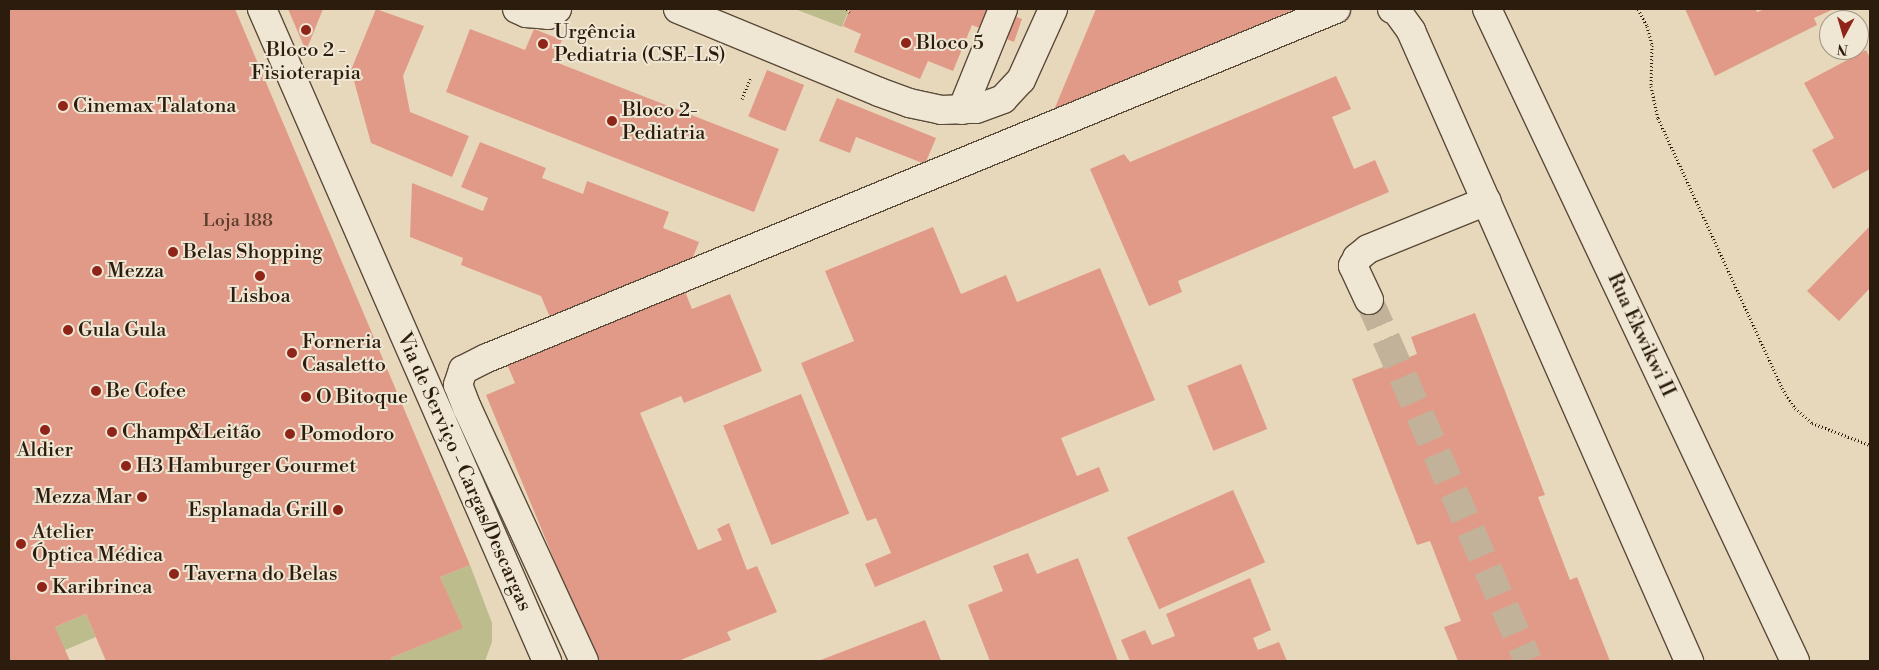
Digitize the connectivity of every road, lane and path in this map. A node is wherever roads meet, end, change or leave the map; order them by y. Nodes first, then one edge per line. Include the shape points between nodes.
1 (262, 9) edge
2 (517, 9) edge
3 (557, 9) edge
4 (678, 9) edge
5 (1004, 9) edge
6 (1052, 9) edge
7 (1336, 9) edge
8 (1392, 9) edge
9 (1487, 9) edge
10 (1638, 9) edge
11 (752, 76) dead end
12 (742, 99) dead end
13 (962, 110) junction
14 (1487, 201) junction
15 (1369, 300) tunnel mouth
16 (1870, 445) edge
17 (547, 661) edge
18 (584, 661) edge
19 (1689, 661) edge
20 (1795, 661) edge

1 - 17 street, Via de Serviço - Cargas/Descargas
2 - 3 street via 548,15
4 - 13 street via 909,103 940,110
5 - 13 street
6 - 13 street via 1021,80 1003,99 976,109
7 - 18 street via 463,370 458,385
8 - 14 street via 1411,31
9 - 20 street, Rua Ekwikwi II
10 - 16 path via 1652,45 1651,86 1658,118 1782,388 1794,408 1812,423
11 - 12 path
14 - 15 street via 1368,249 1357,258 1353,266
14 - 19 street

